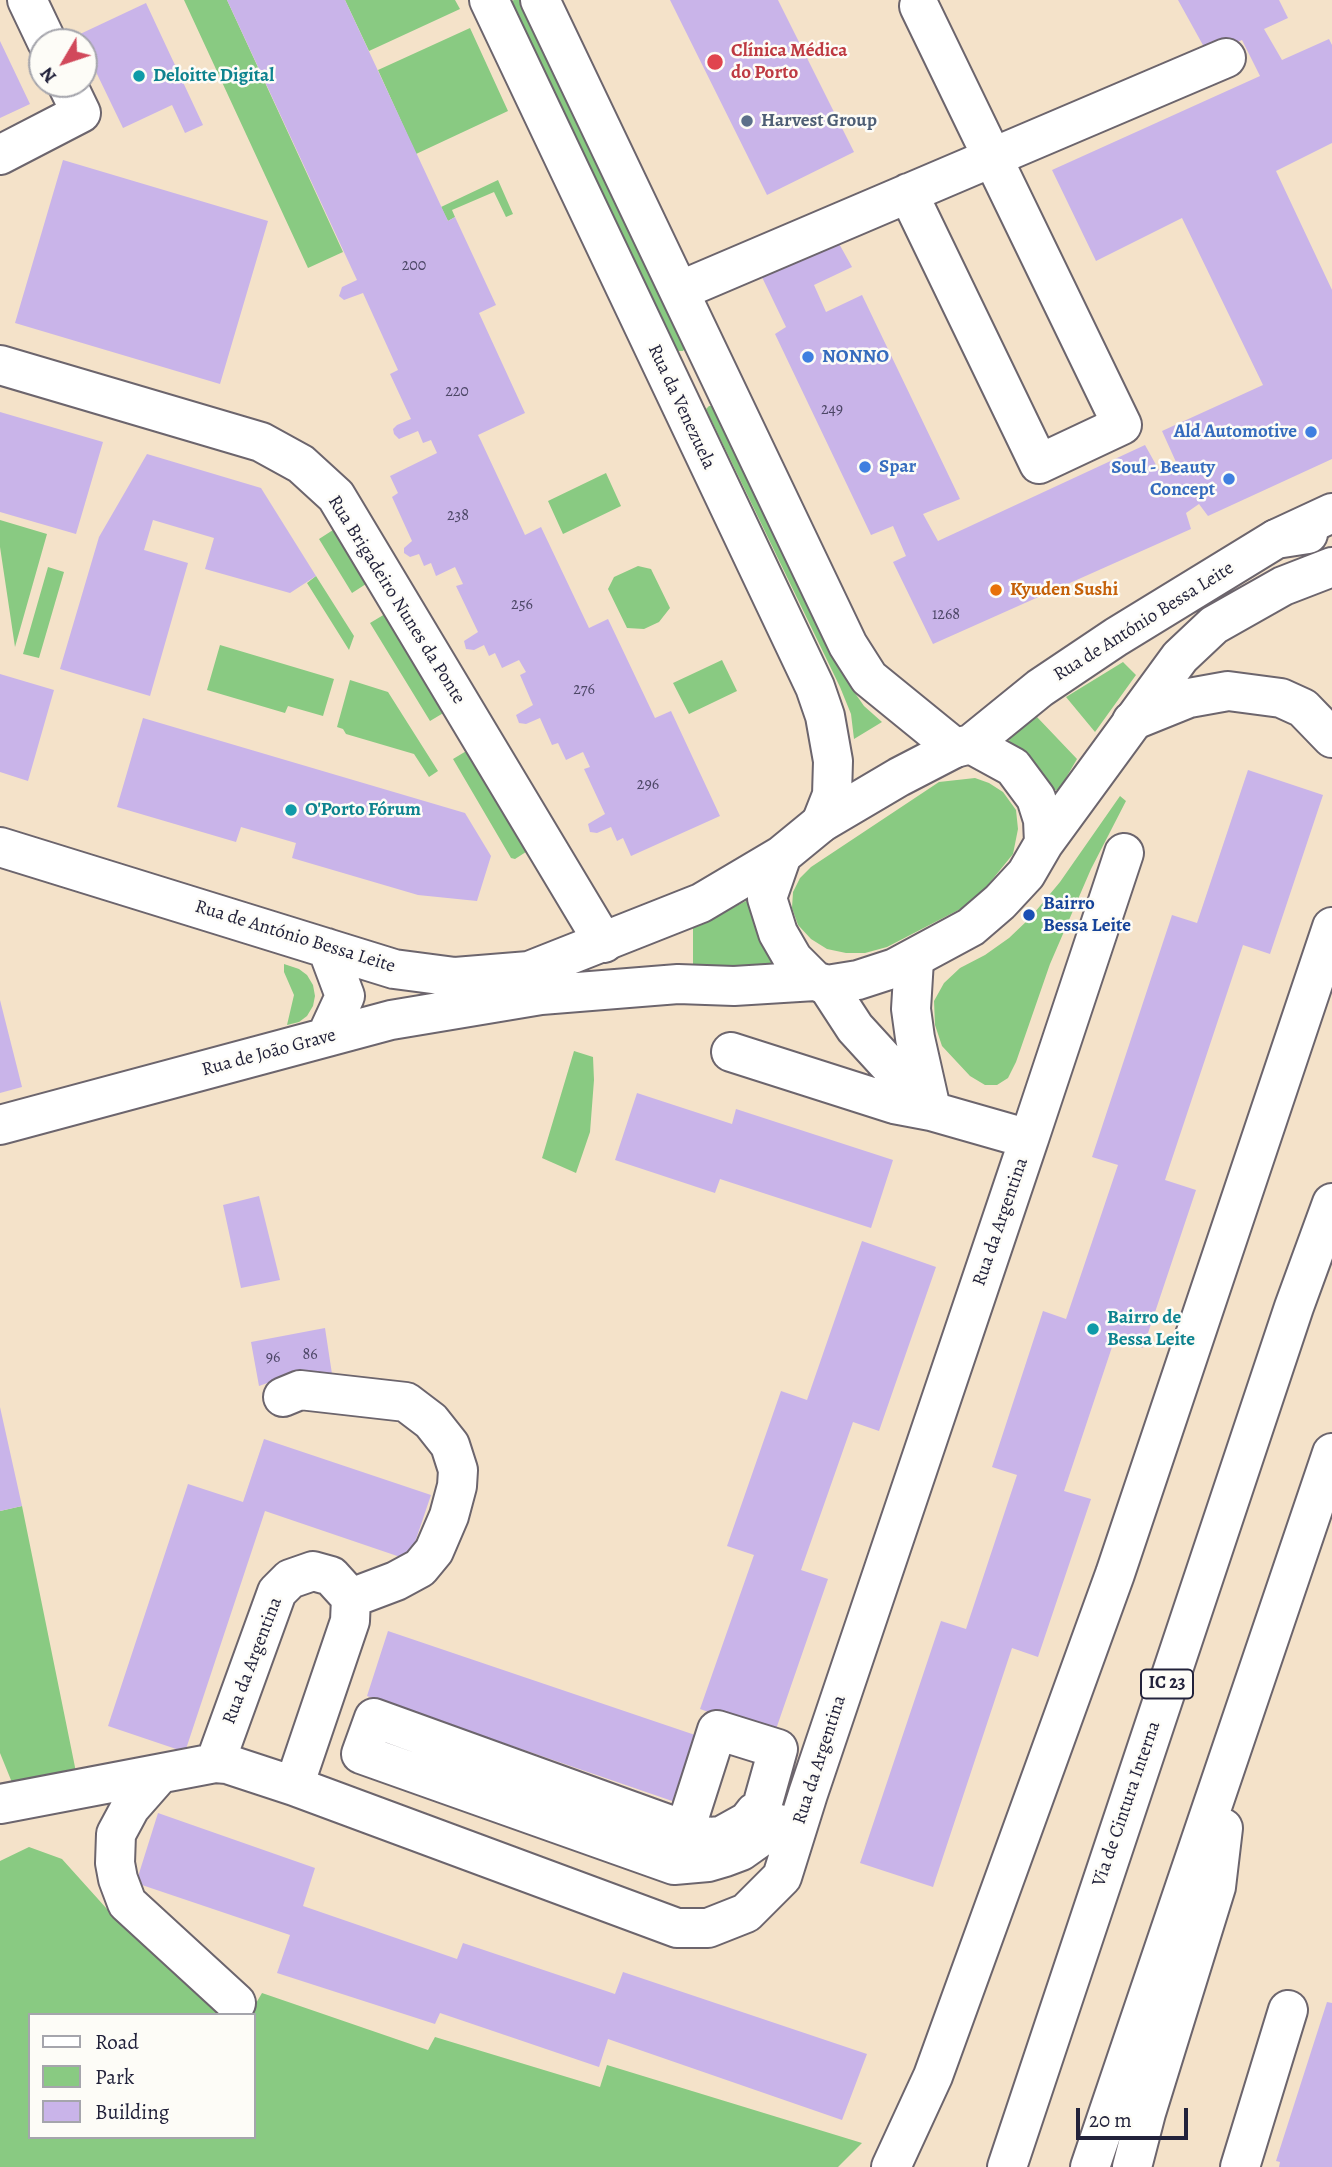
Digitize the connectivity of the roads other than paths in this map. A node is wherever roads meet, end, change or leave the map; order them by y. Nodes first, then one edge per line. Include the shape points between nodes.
1 (27, 0) edge
2 (489, 0) edge
3 (919, 6) dead end
4 (552, 7) edge
5 (40, 28) edge
6 (1226, 58) dead end
7 (73, 98) edge
8 (0, 155) edge
9 (992, 157) junction
10 (908, 193) junction
11 (679, 291) junction
12 (0, 365) edge
13 (716, 369) junction
14 (672, 390) junction
15 (1332, 513) edge
16 (1332, 531) edge
17 (1276, 539) junction
18 (1332, 567) edge
19 (1132, 721) junction
20 (1332, 738) edge
21 (963, 746) junction
22 (821, 823) junction
23 (1044, 843) junction
24 (0, 847) edge
25 (1124, 853) dead end
26 (782, 855) junction
27 (1332, 927) edge
28 (604, 943) junction
29 (327, 948) junction
30 (914, 960) junction
31 (821, 983) junction
32 (541, 995) joint
33 (326, 1037) junction
34 (731, 1052) dead end
35 (931, 1111) junction
36 (0, 1125) edge
37 (1029, 1139) junction
38 (1332, 1203) edge
39 (283, 1397) dead end
40 (1332, 1453) edge
41 (351, 1598) junction
42 (1230, 1755) junction
43 (215, 1763) junction
44 (159, 1775) junction
45 (294, 1786) junction
46 (0, 1804) edge
47 (679, 1847) junction
48 (236, 2003) dead end
49 (1288, 2010) dead end
50 (933, 2076) junction
51 (891, 2167) edge
52 (915, 2167) edge
53 (1007, 2167) edge
54 (1090, 2167) edge
55 (1132, 2167) edge
56 (1240, 2167) edge

1 - 5 main road
2 - 14 main road, Rua da Venezuela
3 - 9 main road
4 - 11 main road
6 - 9 main road
7 - 8 main road via 80,113
9 - 10 main road
9 - 10 main road via 1122,425 1039,464
10 - 11 main road
11 - 13 main road
12 - 28 main road, Rua Brigadeiro Nunes da Ponte via 261,442 301,464 336,496
13 - 14 main road
13 - 21 main road via 848,645 869,678
14 - 22 main road, Rua da Venezuela via 825,716 833,761 832,795
15 - 17 main road
16 - 17 main road, Rua de António Bessa Leite
17 - 21 main road, Rua de António Bessa Leite via 1105,644
18 - 19 main road, Rua de António Bessa Leite via 1283,586 1214,625 1180,657
19 - 20 main road via 1189,698 1228,691 1281,698 1303,708
19 - 23 main road, Rua de António Bessa Leite
21 - 22 main road, Rua de António Bessa Leite via 899,776
21 - 23 main road via 1013,767 1036,798 1044,820
22 - 26 main road, Rua de António Bessa Leite
23 - 30 main road, Rua de António Bessa Leite via 1026,874 1000,902 971,927
24 - 29 main road, Rua de António Bessa Leite
25 - 37 main road, Rua da Argentina
26 - 28 main road, Rua de António Bessa Leite via 701,902
26 - 31 main road via 767,898 778,933 793,959
27 - 50 main road via 1115,1574
28 - 29 main road, Rua de António Bessa Leite via 529,971 455,977 394,969
29 - 33 main road via 345,996
30 - 31 main road, Rua de António Bessa Leite via 858,980
30 - 35 main road via 911,1009
31 - 32 main road, Rua de António Bessa Leite via 678,984
31 - 35 main road via 855,1028
32 - 33 main road, Rua de João Grave via 391,1020
33 - 36 main road, Rua de João Grave
34 - 35 main road, Rua da Argentina via 894,1104
35 - 37 main road, Rua da Argentina
37 - 45 main road, Rua da Argentina via 782,1877 746,1913 708,1928 677,1928
38 - 53 main road, Via de Cintura Interna / IC 23
39 - 41 main road via 300,1390 406,1402 431,1421 450,1446 458,1470 457,1486 434,1552 420,1568
40 - 42 main road
41 - 43 main road, Rua da Argentina via 331,1576 313,1571 290,1579 277,1592
41 - 45 main road via 350,1621
42 - 54 main road
42 - 55 main road via 1216,1887
43 - 44 main road, Rua da Argentina
43 - 45 main road, Rua da Argentina
44 - 46 main road, Rua da Argentina
44 - 48 main road via 130,1808 116,1834 118,1879 127,1903
47 - 47 main road via 708,1862 741,1851 774,1806 778,1749 717,1730
47 - 47 main road via 361,1754 374,1718
49 - 56 main road
50 - 51 main road
50 - 52 main road

